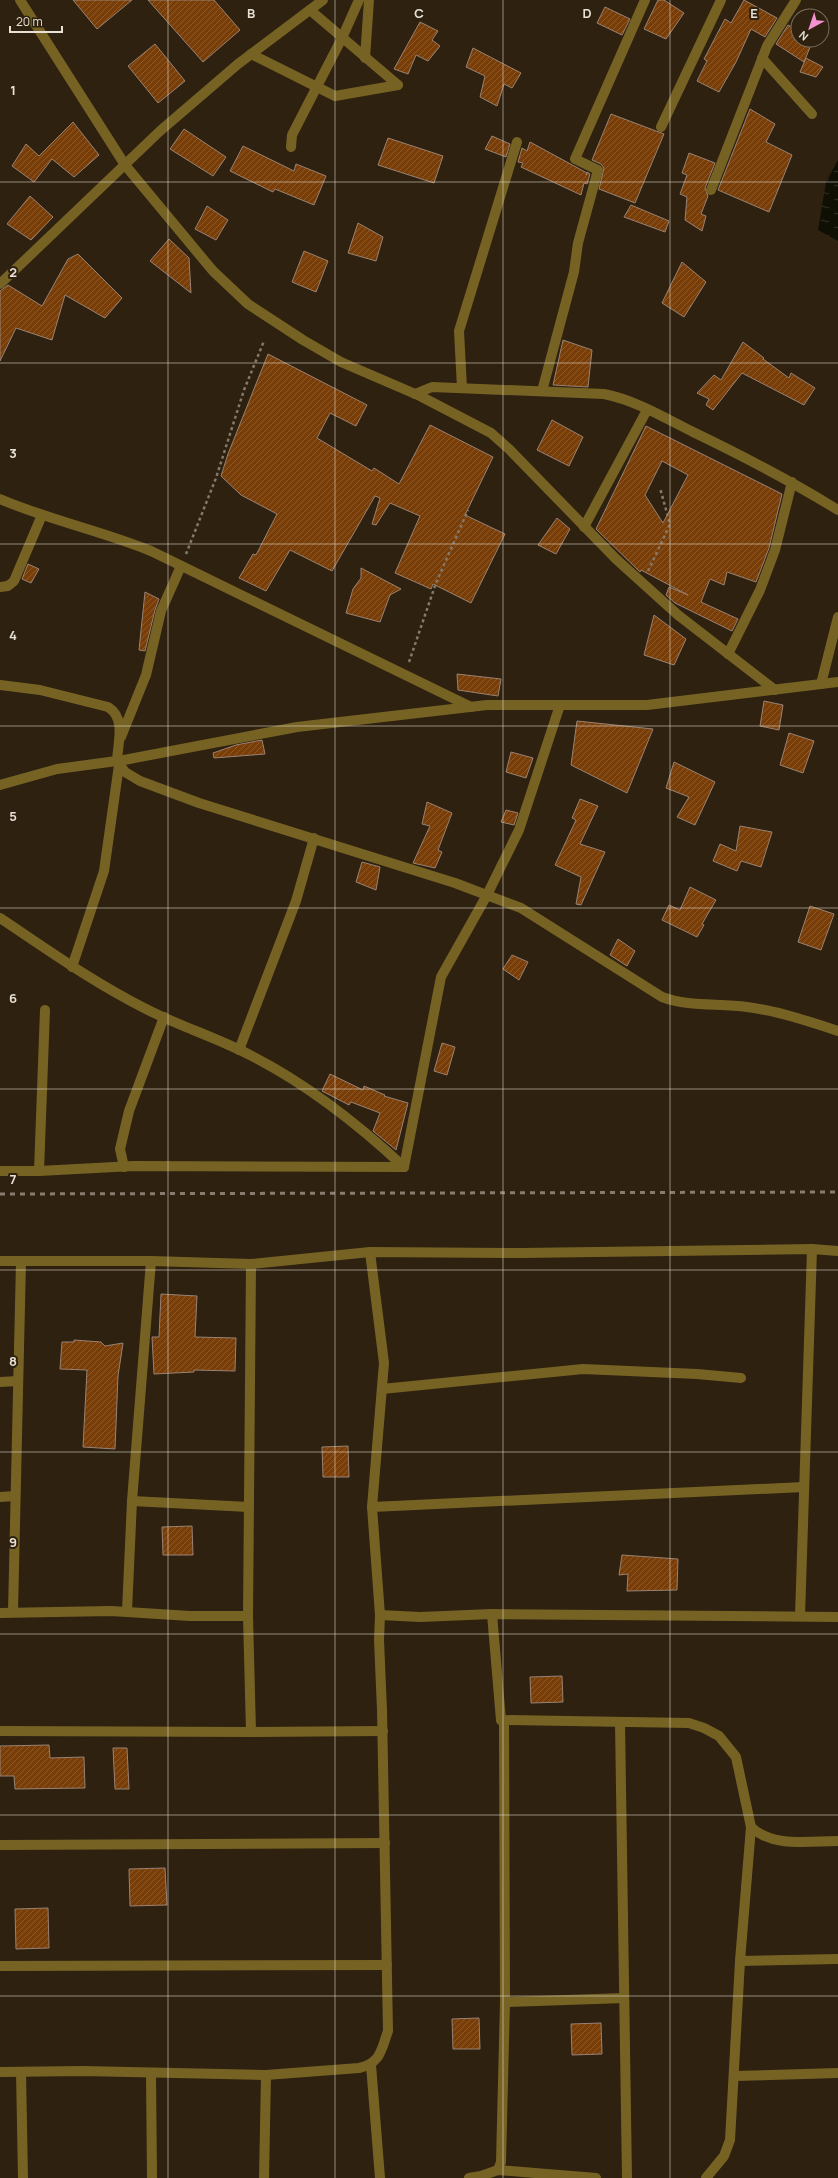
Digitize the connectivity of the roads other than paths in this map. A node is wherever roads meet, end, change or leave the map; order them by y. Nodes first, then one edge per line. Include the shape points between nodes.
1 (20, 0) edge
2 (323, 0) edge
3 (358, 0) edge
4 (369, 0) edge
5 (645, 0) edge
6 (721, 0) edge
7 (796, 0) edge
8 (310, 10) junction
9 (342, 38) junction
10 (251, 54) junction
11 (365, 58) junction
12 (762, 58) junction
13 (317, 87) junction
14 (812, 114) dead end
15 (661, 127) dead end
16 (517, 142) dead end
17 (290, 147) dead end
18 (125, 166) junction
19 (711, 190) dead end
20 (0, 284) edge
21 (462, 388) junction
22 (542, 392) junction
23 (415, 394) junction
24 (647, 410) junction
25 (792, 482) junction
26 (0, 499) edge
27 (838, 510) edge
28 (42, 515) junction
29 (584, 527) junction
30 (181, 566) junction
31 (0, 587) edge
32 (838, 617) edge
33 (728, 654) junction
34 (838, 682) edge
35 (821, 684) junction
36 (0, 685) edge
37 (775, 690) junction
38 (560, 705) junction
39 (471, 707) junction
40 (118, 742) junction
41 (118, 763) junction
42 (0, 785) edge
43 (314, 838) junction
44 (487, 894) junction
45 (0, 918) edge
46 (72, 967) junction
47 (45, 1010) dead end
48 (164, 1017) junction
49 (838, 1031) edge
50 (239, 1050) junction
51 (124, 1167) junction
52 (404, 1167) junction
53 (0, 1171) edge
54 (39, 1171) junction
55 (812, 1249) junction
56 (838, 1251) edge
57 (370, 1252) junction
58 (0, 1261) edge
59 (21, 1261) junction
60 (151, 1261) junction
61 (251, 1264) junction
62 (741, 1378) dead end
63 (18, 1381) junction
64 (0, 1382) edge
65 (382, 1389) junction
66 (804, 1487) junction
67 (15, 1496) junction
68 (0, 1497) edge
69 (132, 1501) junction
70 (249, 1506) junction
71 (372, 1507) junction
72 (127, 1611) junction
73 (13, 1612) junction
74 (0, 1613) edge
75 (492, 1614) junction
76 (380, 1615) junction
77 (248, 1616) junction
78 (800, 1616) junction
79 (838, 1617) edge
80 (501, 1720) junction
81 (620, 1722) junction
82 (0, 1731) edge
83 (383, 1731) junction
84 (251, 1732) junction
85 (751, 1827) junction
86 (838, 1841) edge
87 (385, 1843) junction
88 (0, 1845) edge
89 (838, 1959) edge
90 (740, 1961) junction
91 (387, 1965) junction
92 (0, 1966) edge
93 (624, 1998) junction
94 (505, 2002) junction
95 (371, 2065) junction
96 (0, 2072) edge
97 (21, 2072) junction
98 (151, 2073) junction
99 (838, 2073) edge
100 (266, 2075) junction
101 (734, 2076) junction
102 (498, 2170) junction
103 (23, 2178) edge
104 (152, 2178) edge
105 (264, 2178) edge
106 (380, 2178) edge
107 (469, 2178) edge
108 (596, 2178) edge
109 (627, 2178) edge
110 (706, 2178) edge

1 - 18 street
2 - 8 street
3 - 9 street
4 - 11 street
5 - 22 street via 575,159 598,170
6 - 15 street
7 - 12 street
8 - 9 street
8 - 10 street
9 - 11 street
9 - 13 street
10 - 13 street
10 - 18 street via 160,131
11 - 13 street via 398,85 335,96
12 - 14 street
12 - 19 street
13 - 17 street via 292,134
16 - 21 street via 459,331
18 - 20 street
18 - 23 street via 213,271 248,304 341,362
21 - 22 street
21 - 23 street via 432,387
22 - 24 street via 604,394
23 - 29 street via 491,433 510,449
24 - 25 street
24 - 29 street
25 - 27 street
25 - 33 street via 775,550 760,590
26 - 28 street
28 - 30 street via 125,540
28 - 31 street via 14,581 8,586
29 - 33 street via 678,616
30 - 39 street
30 - 40 street via 162,611 138,698
32 - 35 street
33 - 37 street
34 - 35 street
35 - 37 street
36 - 40 street via 40,690 108,707 116,712 120,720
37 - 38 street via 647,705
38 - 39 street
38 - 44 street via 519,830
39 - 41 street via 297,727
40 - 41 street
41 - 42 street via 57,769
41 - 43 street via 125,772 140,781 199,803
41 - 46 street via 104,871
43 - 44 street
43 - 50 street via 296,901
44 - 49 street via 544,921 662,997 673,1001 746,1006 777,1012
44 - 52 street via 441,977
45 - 46 street
46 - 48 street
47 - 54 street
48 - 50 street
48 - 51 street via 129,1111 120,1149
50 - 52 street via 286,1076 340,1112
51 - 52 street
51 - 54 street
53 - 54 street
55 - 56 street
55 - 57 street
55 - 66 street
57 - 61 street
57 - 65 street via 384,1363
58 - 59 street
59 - 60 street
59 - 63 street
60 - 61 street
60 - 69 street
61 - 70 street
62 - 65 street via 584,1369
63 - 64 street
63 - 67 street
65 - 71 street
66 - 71 street
66 - 78 street
67 - 68 street
67 - 73 street
69 - 70 street
69 - 72 street
70 - 77 street
71 - 76 street
72 - 73 street
72 - 77 street via 190,1616
73 - 74 street
75 - 76 street via 420,1617
75 - 78 street
75 - 80 street
76 - 83 street
77 - 84 street
78 - 79 street
80 - 81 street
80 - 94 street via 504,1723
81 - 85 street via 689,1723 719,1736 736,1757
81 - 93 street
82 - 84 street
83 - 84 street
83 - 87 street
85 - 86 street via 758,1834 774,1841
85 - 90 street
87 - 88 street
87 - 91 street
89 - 90 street
90 - 101 street
91 - 92 street
91 - 95 street via 388,2031 379,2055
93 - 94 street
93 - 109 street
94 - 102 street via 501,2162
95 - 100 street
95 - 106 street
96 - 97 street
97 - 98 street
97 - 103 street
98 - 100 street
98 - 104 street
99 - 101 street
100 - 105 street
101 - 110 street via 730,2140 724,2156
102 - 107 street
102 - 108 street

